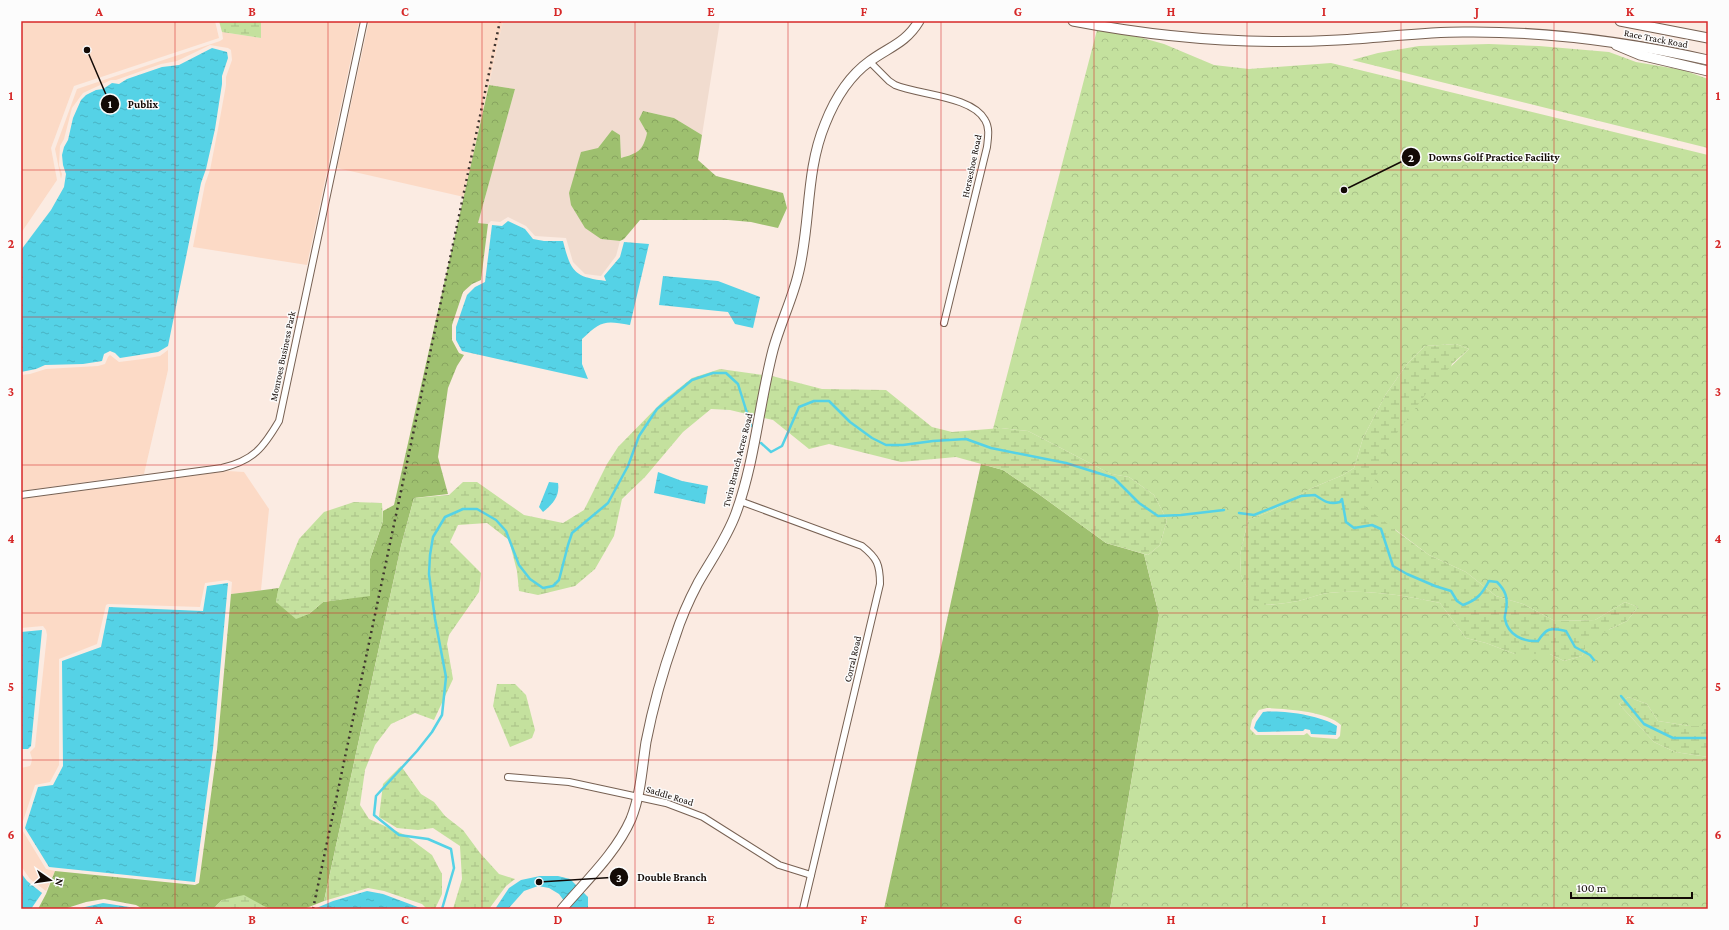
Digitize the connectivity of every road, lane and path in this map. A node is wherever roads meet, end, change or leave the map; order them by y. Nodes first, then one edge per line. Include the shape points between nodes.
1 (364, 21) edge
2 (919, 21) edge
3 (1073, 21) edge
4 (1620, 21) edge
5 (1708, 38) edge
6 (1607, 41) junction
7 (1708, 60) edge
8 (869, 61) junction
9 (1708, 71) edge
10 (944, 323) dead end
11 (21, 495) edge
12 (740, 501) junction
13 (508, 777) dead end
14 (638, 796) junction
15 (811, 875) junction
16 (562, 909) edge
17 (803, 909) edge

1 - 11 street, Monroes Business Park via 278,420 268,440 240,464
2 - 8 street, Twin Branch Acres Road via 902,41
3 - 6 street, Race Track Road via 1186,38 1236,41 1338,40 1462,32 1547,34
4 - 5 street, Race Track Road
6 - 7 street, Race Track Road
6 - 9 street via 1640,55
8 - 10 street, Horseshoe Road via 895,85 961,102 976,109 986,120 987,147
8 - 12 street, Twin Branch Acres Road via 846,86 820,136 813,169 800,269 773,349
12 - 14 street, Twin Branch Acres Road via 723,542 690,598 676,634 654,706
12 - 15 street, Corral Road via 862,546 874,556 880,570 880,584
13 - 14 street, Saddle Road via 569,782
14 - 15 street, Saddle Road via 703,817 779,865
14 - 16 street, Twin Branch Acres Road via 631,818 620,839
15 - 17 street, Corral Road

